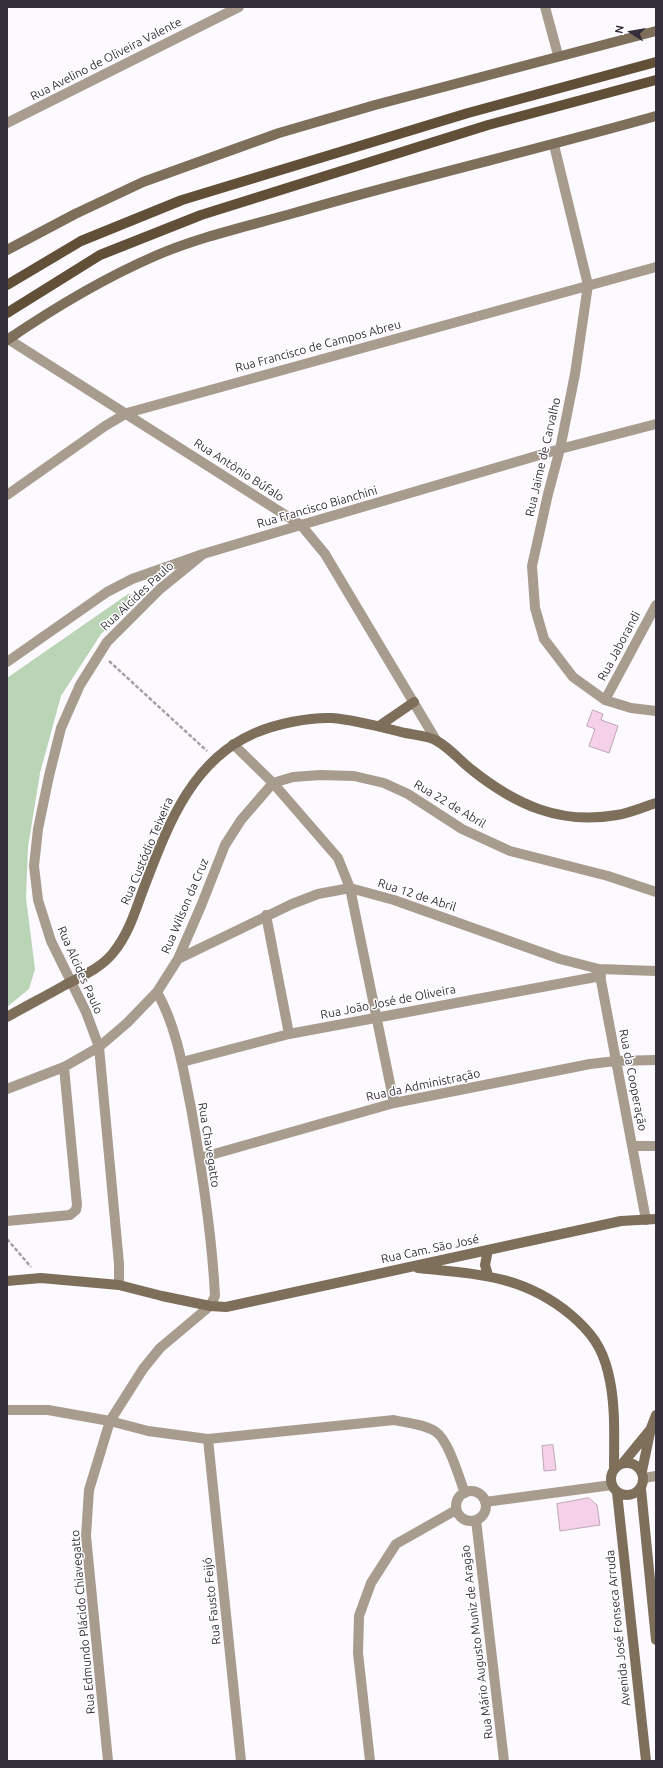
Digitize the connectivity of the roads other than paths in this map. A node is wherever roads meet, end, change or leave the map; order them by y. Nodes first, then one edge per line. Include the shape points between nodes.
1 (239, 7) edge
2 (545, 7) edge
3 (656, 31) edge
4 (558, 55) junction
5 (656, 62) edge
6 (656, 80) edge
7 (656, 116) edge
8 (7, 123) edge
9 (554, 145) junction
10 (7, 250) edge
11 (656, 267) edge
12 (7, 285) edge
13 (588, 285) junction
14 (7, 313) edge
15 (8, 339) edge
16 (127, 414) junction
17 (656, 424) edge
18 (560, 450) junction
19 (7, 495) edge
20 (301, 525) junction
21 (203, 554) junction
22 (656, 605) edge
23 (7, 662) edge
24 (605, 700) junction
25 (414, 702) junction
26 (656, 712) edge
27 (379, 726) junction
28 (436, 740) junction
29 (233, 744) junction
30 (273, 783) junction
31 (656, 803) edge
32 (350, 888) junction
33 (656, 892) edge
34 (266, 915) junction
35 (178, 959) junction
36 (656, 971) edge
37 (600, 973) junction
38 (71, 982) junction
39 (157, 992) junction
40 (7, 1017) edge
41 (376, 1018) junction
42 (289, 1034) junction
43 (99, 1047) junction
44 (656, 1060) edge
45 (616, 1061) junction
46 (182, 1062) junction
47 (64, 1067) junction
48 (7, 1089) edge
49 (394, 1103) junction
50 (632, 1146) junction
51 (656, 1146) edge
52 (200, 1158) junction
53 (651, 1219) edge
54 (7, 1221) edge
55 (488, 1250) junction
56 (408, 1267) junction
57 (488, 1275) junction
58 (7, 1281) edge
59 (118, 1285) junction
60 (210, 1306) junction
61 (7, 1410) edge
62 (656, 1415) edge
63 (110, 1421) junction
64 (651, 1428) junction
65 (208, 1438) junction
66 (619, 1466) junction
67 (643, 1474) junction
68 (656, 1476) edge
69 (614, 1489) junction
70 (641, 1489) junction
71 (464, 1493) junction
72 (485, 1502) junction
73 (456, 1510) junction
74 (476, 1520) junction
75 (656, 1640) edge
76 (108, 1761) edge
77 (241, 1761) edge
78 (370, 1761) edge
79 (504, 1761) edge
80 (646, 1761) edge

1 - 8 street, Rua Avelino de Oliveira Valente
2 - 4 street
3 - 4 main road
4 - 10 main road via 279,133 207,158 136,185
5 - 12 main road via 468,113 182,200 81,241
6 - 14 main road via 488,125 201,215 100,255
7 - 9 main road
9 - 13 street, Rua Jaime de Carvalho
9 - 15 main road via 370,191 156,255 106,278
11 - 13 street, Rua Francisco de Campos Abreu
13 - 16 street, Rua Francisco de Campos Abreu
13 - 18 street, Rua Jaime de Carvalho via 575,374
15 - 16 street, Rua Antônio Búfalo
16 - 19 street, Rua Francisco de Campos Abreu via 105,426
16 - 20 street, Rua Antônio Búfalo
17 - 18 street, Rua Francisco Bianchini
18 - 20 street, Rua Francisco Bianchini
18 - 24 street, Rua Jaime de Carvalho via 532,566 535,608 544,640 558,659 573,677
20 - 21 street, Rua Francisco Bianchini
20 - 25 street, Rua Antônio Búfalo via 326,554
21 - 23 street, Rua Francisco Bianchini via 132,579 107,592
21 - 38 street, Rua Alcides Paulo via 160,589 107,642 80,685 61,728 38,829 34,866 38,900 52,941
22 - 24 street, Rua Jaborandi
24 - 26 street, Rua Jaime de Carvalho
25 - 27 main road
25 - 28 street, Rua Antônio Búfalo
27 - 28 main road, Rua Custódio Teixeira
27 - 29 main road, Rua Custódio Teixeira via 332,718 318,719 288,723 257,732
28 - 31 main road, Rua Custódio Teixeira via 511,798 562,816 589,819 619,815
29 - 30 street
29 - 38 main road, Rua Custódio Teixeira via 214,758 175,812 128,930 113,953 97,968
30 - 32 street via 338,858
30 - 33 street, Rua 22 de Abril via 293,777 320,775 354,776 384,783 408,794 462,829 510,851 608,876
30 - 35 street, Rua Wilson da Cruz via 241,820 225,845
32 - 34 street, Rua 12 de Abril via 318,894
32 - 37 street, Rua 12 de Abril via 394,900
32 - 41 street
34 - 35 street, Rua 12 de Abril
34 - 42 street
35 - 39 street, Rua Wilson da Cruz
36 - 37 street, Rua 12 de Abril
37 - 41 street, Rua João José de Oliveira
37 - 45 street, Rua da Cooperação
38 - 40 main road, Rua Custódio Teixeira
38 - 43 street, Rua Alcides Paulo
39 - 43 street, Rua Wilson da Cruz via 128,1023
39 - 46 street, Rua Chavegatto via 167,1010
41 - 42 street, Rua João José de Oliveira
41 - 49 street
42 - 46 street, Rua João José de Oliveira
43 - 47 street, Rua Wilson da Cruz
43 - 59 street, Rua Alcides Paulo via 120,1264
44 - 45 street, Rua da Administração
45 - 49 street, Rua da Administração
45 - 50 street, Rua da Cooperação
46 - 52 street, Rua Chavegatto
47 - 48 street, Rua Wilson da Cruz
47 - 54 street via 76,1210 70,1215
49 - 52 street, Rua da Administração
50 - 51 street
50 - 53 street, Rua da Cooperação
52 - 60 street, Rua Chavegatto via 214,1275 215,1296
53 - 55 main road, Rua Cam. São José via 621,1221
55 - 56 main road, Rua Cam. São José
55 - 57 main road via 484,1265
56 - 57 main road
56 - 60 main road, Rua Cam. São José via 226,1306
57 - 66 main road via 520,1284 546,1296 584,1326 600,1346 612,1395
58 - 59 main road, Rua Cam. São José via 41,1278
59 - 60 main road, Rua Cam. São José
60 - 63 street, Rua Edmundo Plácido Chiavegatto via 160,1348 143,1369
61 - 63 street via 48,1410
62 - 64 main road
63 - 65 street via 148,1431
63 - 76 street, Rua Edmundo Plácido Chiavegatto via 89,1490 86,1536
64 - 66 main road
64 - 67 main road
65 - 71 street via 394,1420 422,1426 436,1432 445,1444
65 - 77 street, Rua Fausto Feijó
66 - 67 main road via 630,1463 637,1466
66 - 69 main road via 611,1476
67 - 68 street
67 - 70 main road
69 - 70 main road via 630,1496
69 - 72 street
69 - 80 main road, Avenida José Fonseca Arruda
70 - 75 main road
71 - 72 street via 479,1494
71 - 73 street via 457,1500
72 - 74 street via 483,1515
73 - 74 street via 462,1518
73 - 78 street via 396,1544 371,1583 359,1616 358,1653
74 - 79 street, Rua Mário Augusto Muniz de Aragão

